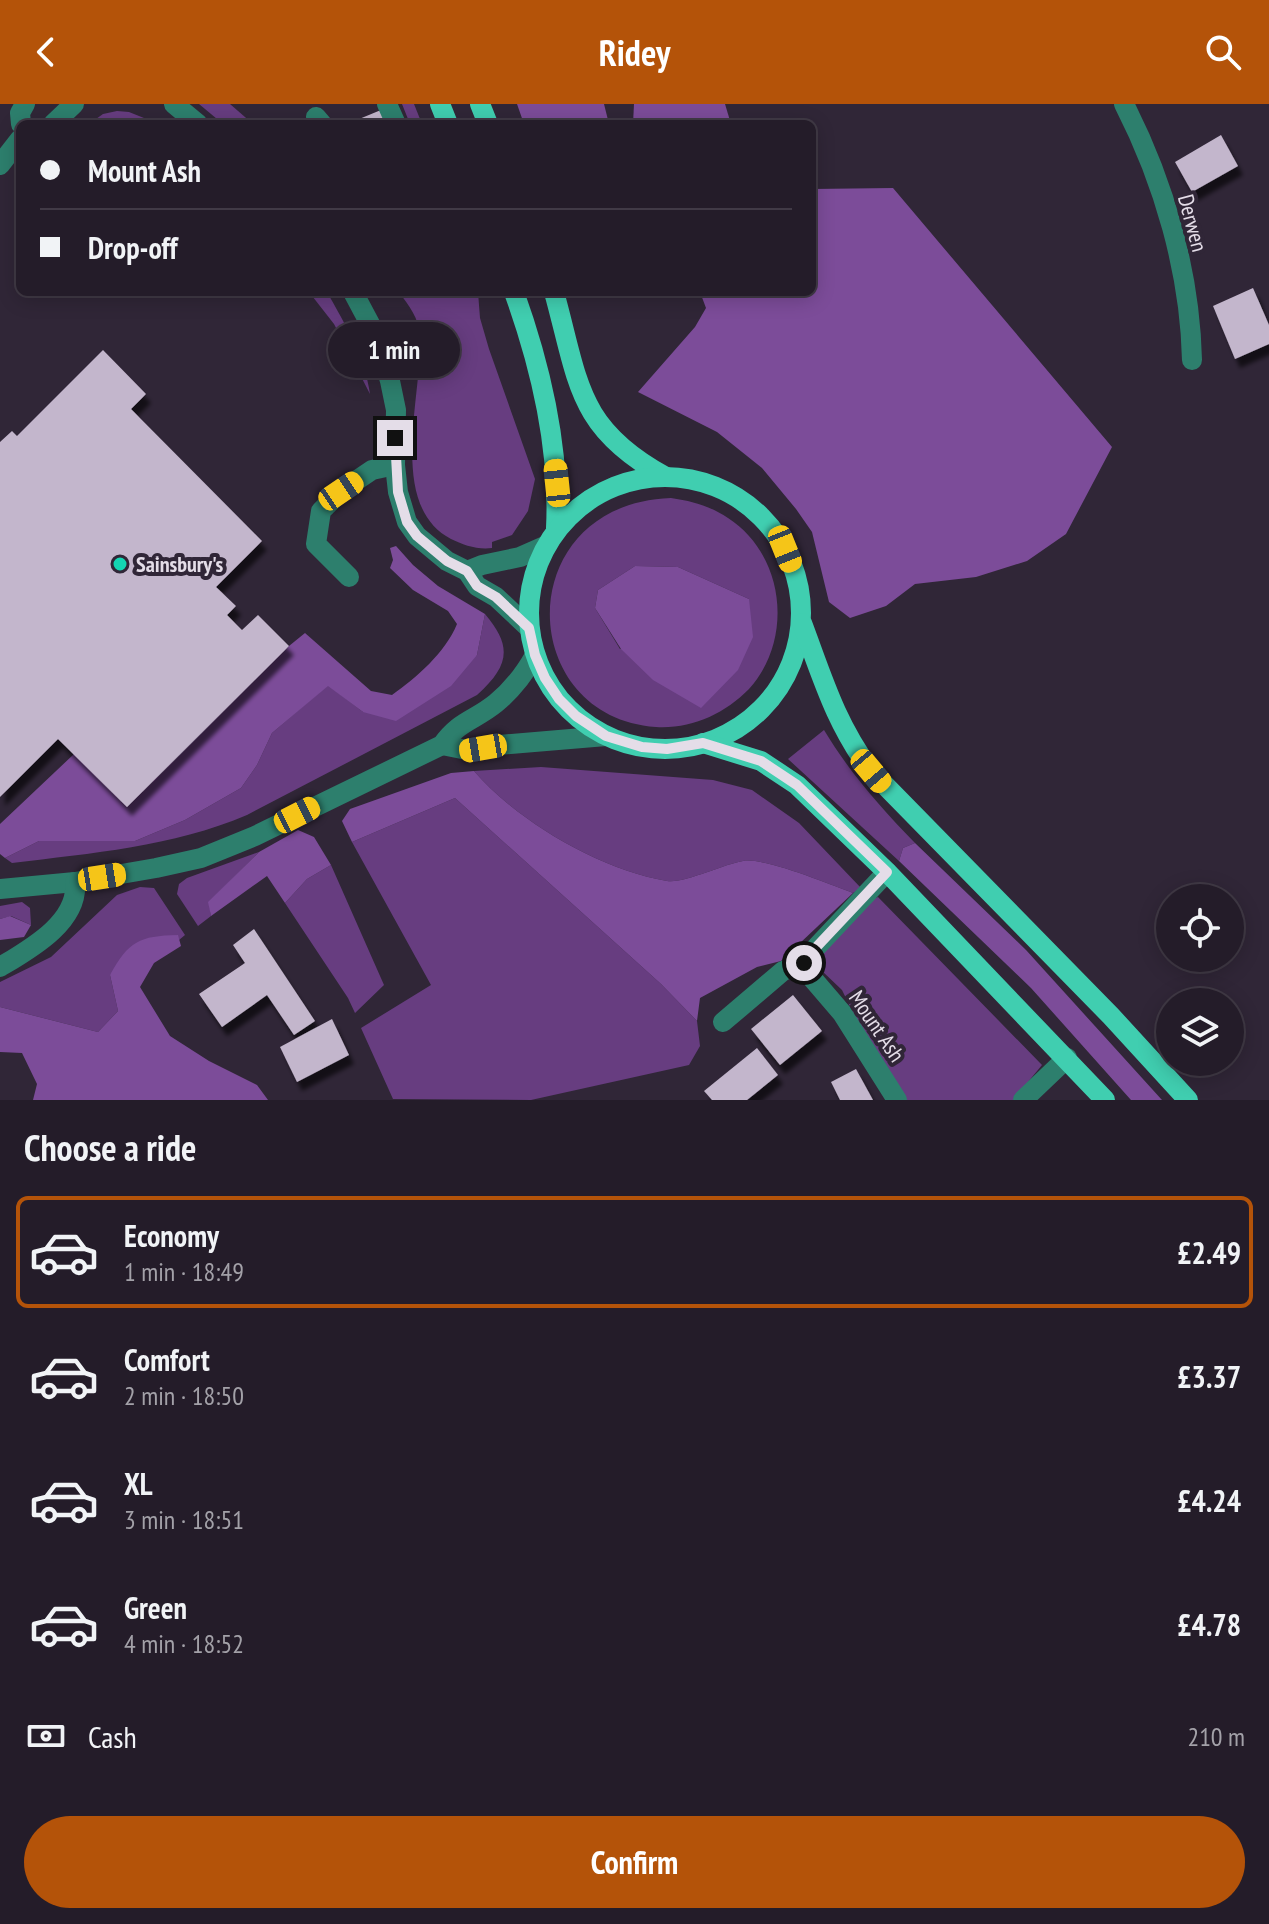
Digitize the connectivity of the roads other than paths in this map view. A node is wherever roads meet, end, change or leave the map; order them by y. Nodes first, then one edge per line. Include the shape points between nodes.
1 (74, 104) edge
2 (173, 104) edge
3 (1124, 104) edge
4 (57, 120) edge
5 (193, 120) edge
6 (16, 144) edge
7 (0, 165) edge
8 (355, 296) edge
9 (515, 296) edge
10 (555, 296) edge
11 (1192, 360) dead end
12 (395, 465) junction
13 (666, 477) junction
14 (556, 528) junction
15 (545, 546) junction
16 (467, 571) junction
17 (349, 577) dead end
18 (801, 619) junction
19 (529, 628) junction
20 (535, 655) junction
21 (606, 736) junction
22 (703, 743) junction
23 (442, 745) junction
24 (887, 872) junction
25 (75, 882) junction
26 (0, 889) edge
27 (804, 963) junction
28 (0, 967) edge
29 (723, 1022) dead end
30 (1067, 1058) junction
31 (897, 1100) edge
32 (1023, 1100) edge
33 (1105, 1100) edge
34 (1188, 1100) edge

1 - 4 street
2 - 5 street
3 - 11 street, Derwen via 1143,140 1170,219 1191,315
6 - 7 street
8 - 12 street via 378,339 390,381 396,410
9 - 14 main road via 553,440
10 - 13 main road via 590,413 618,445
12 - 16 street via 402,507 417,536
12 - 17 street via 372,470 321,511 316,544
13 - 14 main road via 612,488
13 - 18 main road via 714,486 764,520 795,572
14 - 15 main road
15 - 16 street
15 - 19 main road via 529,599
16 - 19 street via 477,586
18 - 22 main road via 789,669 776,692 739,727
18 - 34 main road via 829,702 871,771
19 - 20 main road
20 - 21 main road via 559,699
20 - 23 street via 496,703 455,728
21 - 22 main road via 667,749
21 - 23 street via 467,750
22 - 24 main road via 761,761 797,785
23 - 25 street via 201,858
24 - 27 street
24 - 30 main road
25 - 26 street
25 - 28 street via 73,906 38,943
27 - 29 street via 783,971
27 - 31 street, Mount Ash
30 - 32 street
30 - 33 main road

